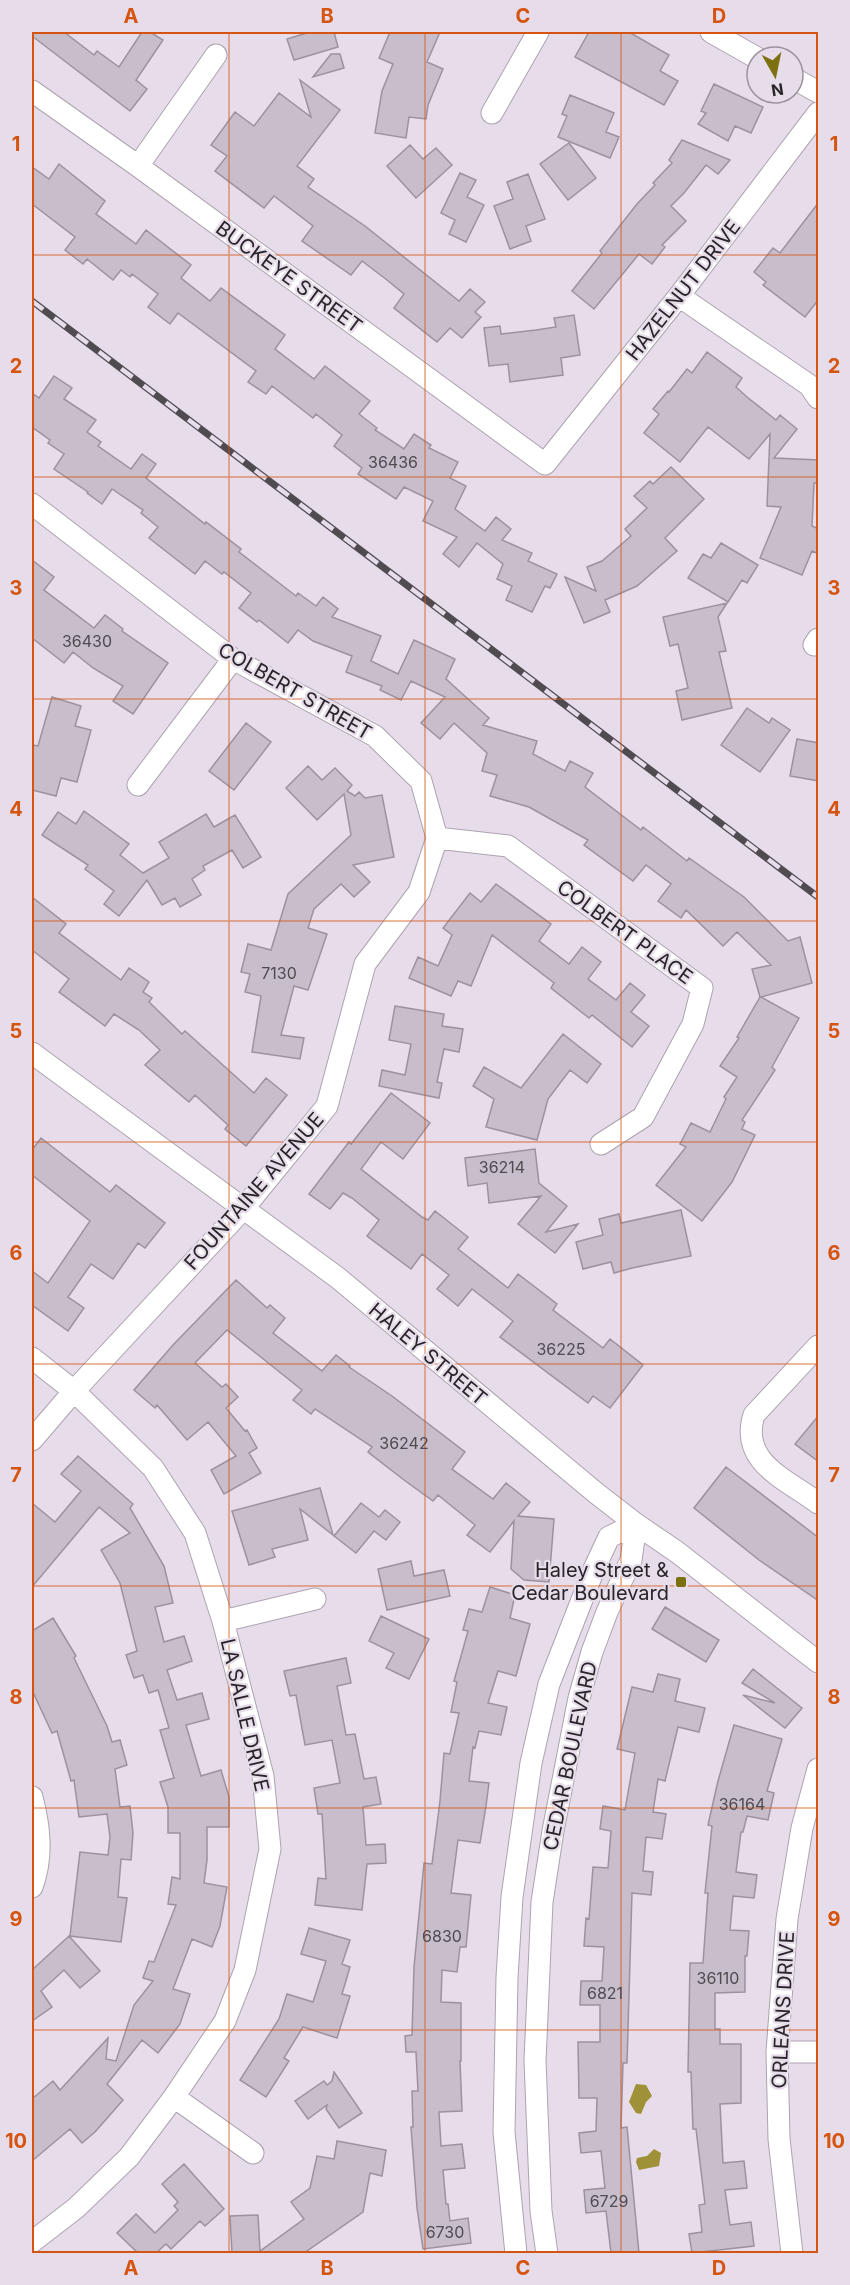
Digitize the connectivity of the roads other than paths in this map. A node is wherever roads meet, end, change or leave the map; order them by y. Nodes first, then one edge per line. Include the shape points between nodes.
1 (538, 32) edge
2 (711, 32) edge
3 (745, 51) edge
4 (216, 55) dead end
5 (805, 84) edge
6 (32, 91) edge
7 (819, 92) edge
8 (492, 113) dead end
9 (819, 113) edge
10 (138, 166) junction
11 (679, 296) junction
12 (819, 398) edge
13 (544, 464) joint
14 (32, 504) edge
15 (233, 660) junction
16 (138, 785) dead end
17 (437, 838) junction
18 (32, 1053) edge
19 (601, 1144) dead end
20 (243, 1208) junction
21 (819, 1346) edge
22 (32, 1358) edge
23 (74, 1391) junction
24 (32, 1440) edge
25 (819, 1503) edge
26 (636, 1524) junction
27 (315, 1599) dead end
28 (224, 1621) junction
29 (819, 1662) edge
30 (819, 1769) edge
31 (32, 1797) edge
32 (32, 1887) edge
33 (777, 2052) junction
34 (819, 2052) edge
35 (174, 2097) junction
36 (253, 2153) dead end
37 (32, 2242) edge
38 (516, 2253) edge
39 (547, 2253) edge
40 (792, 2253) edge

1 - 8 street
2 - 3 street
4 - 10 street
5 - 7 street
6 - 10 street, BUCKEYE STREET
9 - 11 street, HAZELNUT DRIVE
10 - 13 street, BUCKEYE STREET
11 - 12 street via 809,385
11 - 13 street, HAZELNUT DRIVE
14 - 15 street, COLBERT STREET
15 - 16 street
15 - 17 street, COLBERT STREET via 375,736 421,781
17 - 19 street, COLBERT PLACE via 508,846 702,988 693,1024 643,1117
17 - 20 street, FOUNTAINE AVENUE via 419,892 365,964 327,1106
18 - 20 street, HALEY STREET
20 - 23 street, FOUNTAINE AVENUE
20 - 26 street, HALEY STREET via 338,1278
21 - 25 street via 754,1415 749,1429 752,1448 761,1462
22 - 23 street, LA SALLE DRIVE
23 - 24 street, FOUNTAINE AVENUE
23 - 28 street, LA SALLE DRIVE via 153,1468 189,1523
26 - 29 street, HALEY STREET
26 - 38 street, CEDAR BOULEVARD via 609,1537 594,1569 549,1684 531,1763 512,1897 506,1989 504,2132
26 - 39 street, CEDAR BOULEVARD via 631,1560 607,1612 579,1698 542,1902 535,2061 541,2211
27 - 28 street
28 - 35 street, LA SALLE DRIVE via 263,1776 270,1849 245,1970 225,2020
30 - 33 street, ORLEANS DRIVE via 802,1828 787,1919
31 - 32 street via 40,1851
33 - 34 street
33 - 40 street, ORLEANS DRIVE via 779,2139
35 - 36 street
35 - 37 street, LA SALLE DRIVE via 129,2157 76,2208

